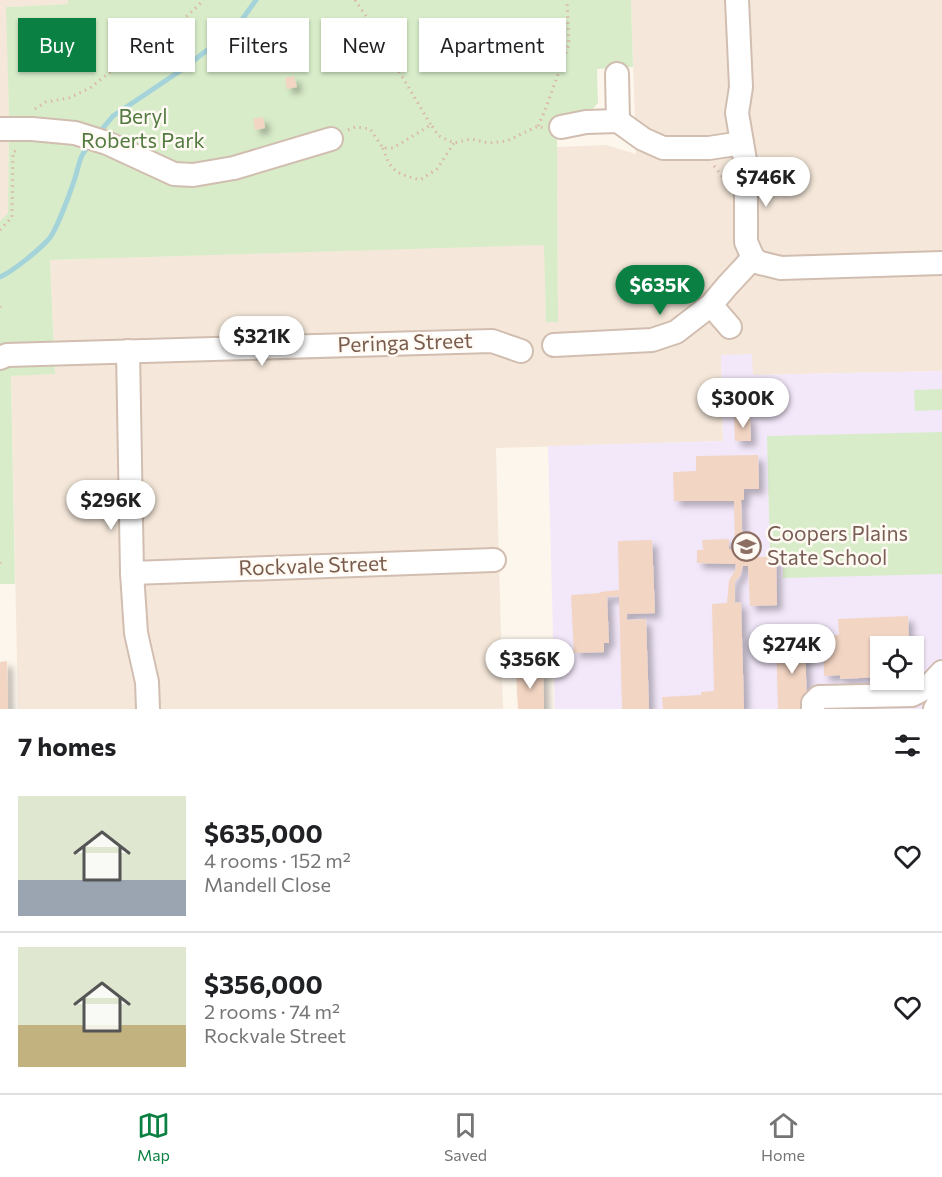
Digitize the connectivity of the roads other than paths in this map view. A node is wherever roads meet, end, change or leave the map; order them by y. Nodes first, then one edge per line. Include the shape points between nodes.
1 (737, 0) edge
2 (617, 74) dead end
3 (618, 121) junction
4 (561, 128) road end
5 (3, 129) edge
6 (330, 138) road end
7 (742, 143) junction
8 (753, 258) junction
9 (942, 263) edge
10 (711, 305) junction
11 (730, 327) dead end
12 (554, 345) dead end
13 (128, 351) junction
14 (521, 351) dead end
15 (0, 358) edge
16 (494, 560) dead end
17 (132, 573) junction
18 (942, 672) edge
19 (942, 682) edge
20 (933, 704) edge
21 (148, 709) edge
22 (813, 709) edge

1 - 7 street via 741,87 737,113
2 - 3 street
3 - 4 street
3 - 7 street via 643,140 663,148
5 - 6 street via 75,134 107,143 174,174 193,175 234,168
7 - 8 street via 746,166 746,242
8 - 9 street via 781,268
8 - 10 street
10 - 11 street
10 - 12 street via 676,332 652,340
13 - 14 street, Peringa Street via 492,341
13 - 15 street, Peringa Street
13 - 17 street
16 - 17 street, Rockvale Street
17 - 21 street via 136,633 147,682
18 - 20 street via 928,687
19 - 20 street via 939,702
20 - 22 street via 912,695 819,697

